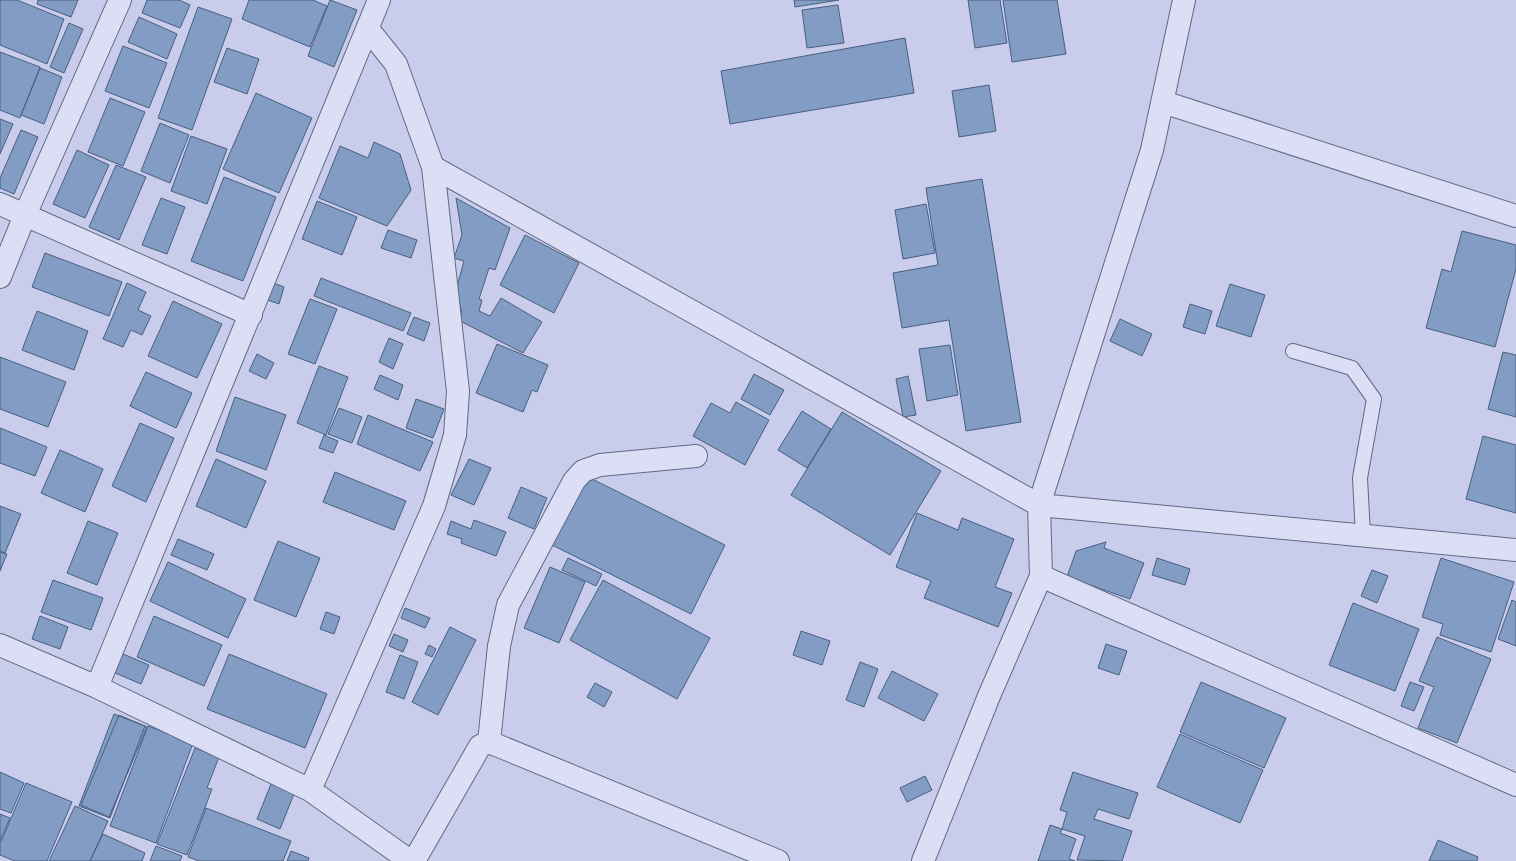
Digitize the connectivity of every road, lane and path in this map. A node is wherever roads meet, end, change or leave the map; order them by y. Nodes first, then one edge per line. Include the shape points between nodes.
1 (120, 0) edge
2 (379, 0) edge
3 (1184, 0) edge
4 (368, 29) junction
5 (1163, 102) junction
6 (432, 167) junction
7 (0, 204) edge
8 (25, 215) junction
9 (1516, 216) edge
10 (0, 276) edge
11 (251, 314) junction
12 (1293, 350) dead end
13 (696, 456) dead end
14 (1039, 505) junction
15 (1364, 535) junction
16 (1516, 550) edge
17 (1041, 576) junction
18 (0, 645) edge
19 (97, 687) junction
20 (489, 742) junction
21 (1516, 785) edge
22 (310, 790) junction
23 (410, 861) edge
24 (414, 861) edge
25 (778, 861) edge
26 (923, 861) edge

1 - 8 street
2 - 4 street
3 - 5 street
4 - 6 street via 396,64
4 - 11 street
5 - 9 street
5 - 14 street via 1152,150
6 - 14 street
6 - 22 street via 458,391 455,434 434,506
7 - 8 street
8 - 10 street
8 - 11 street
11 - 19 street
12 - 15 lane via 1352,368 1374,399 1360,478
13 - 20 street via 600,465 583,471 574,481 508,605 499,646
14 - 15 street
14 - 17 street
15 - 16 street
17 - 21 street
17 - 26 street via 988,696
18 - 19 street
19 - 22 street
20 - 24 street via 480,746
20 - 25 street
22 - 23 street

